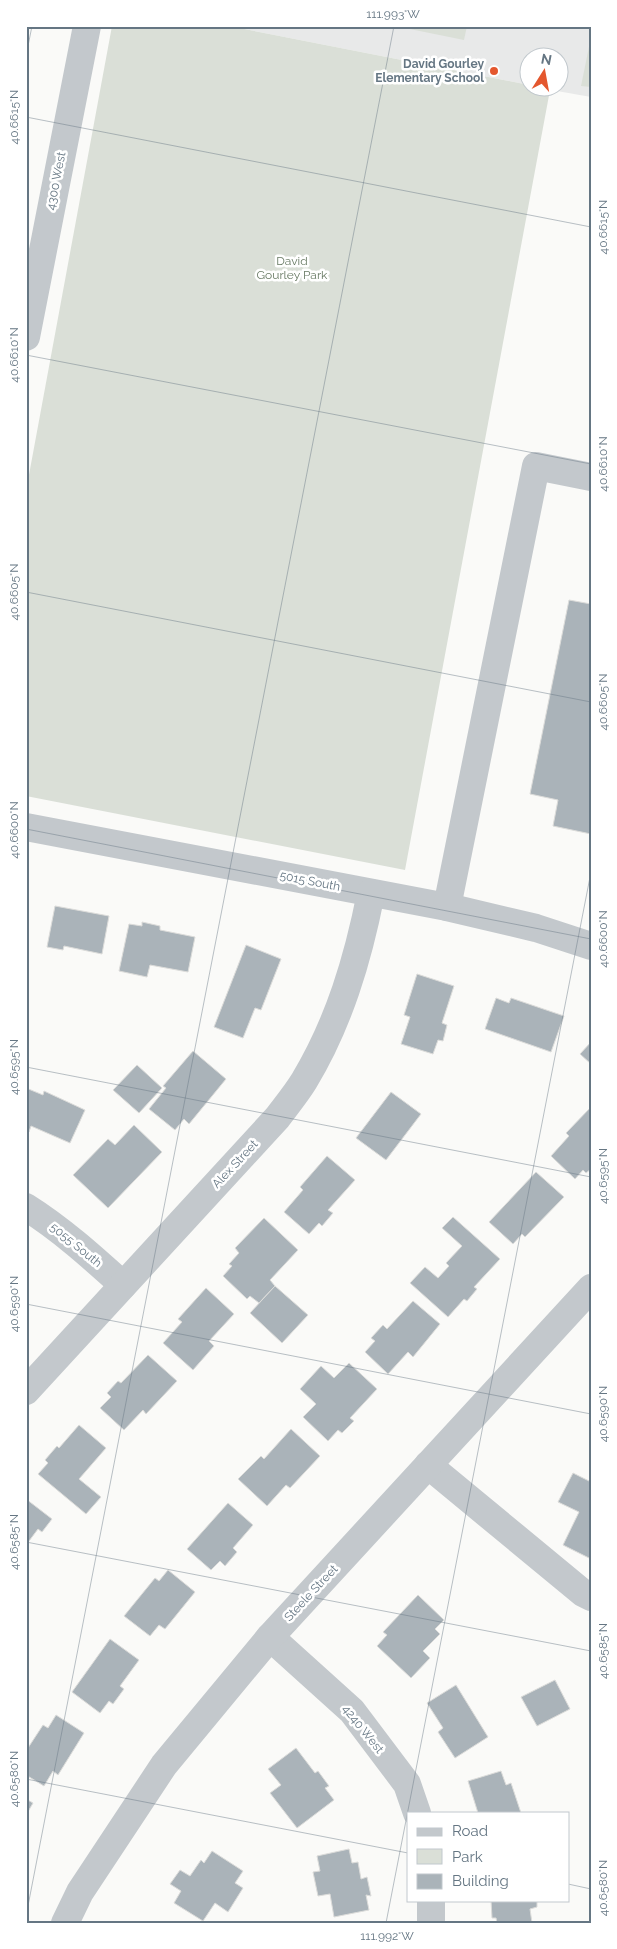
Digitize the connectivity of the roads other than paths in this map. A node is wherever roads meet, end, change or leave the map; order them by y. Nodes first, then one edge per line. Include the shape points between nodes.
1 (87, 26) edge
2 (26, 337) edge
3 (591, 477) edge
4 (26, 827) edge
5 (371, 893) junction
6 (447, 908) junction
7 (591, 946) edge
8 (26, 1207) edge
9 (123, 1284) junction
10 (591, 1288) edge
11 (26, 1390) edge
12 (428, 1465) junction
13 (591, 1597) edge
14 (270, 1637) junction
15 (417, 1812) edge
16 (431, 1902) edge
17 (65, 1923) edge
18 (431, 1923) edge

1 - 2 street, 4300 West
3 - 6 street via 536,466
4 - 5 street, 5015 South
5 - 6 street, 5015 South
5 - 9 street, Alex Street via 363,937 342,1002 304,1081 277,1118
6 - 7 street, 5015 South via 536,928
8 - 9 street, 5055 South
9 - 11 street, Alex Street
10 - 12 street, Steele Street
12 - 13 street
12 - 14 street, Steele Street
14 - 15 street, 4240 West via 352,1711 406,1784
14 - 17 street, Steele Street via 164,1765 80,1892
16 - 18 street

